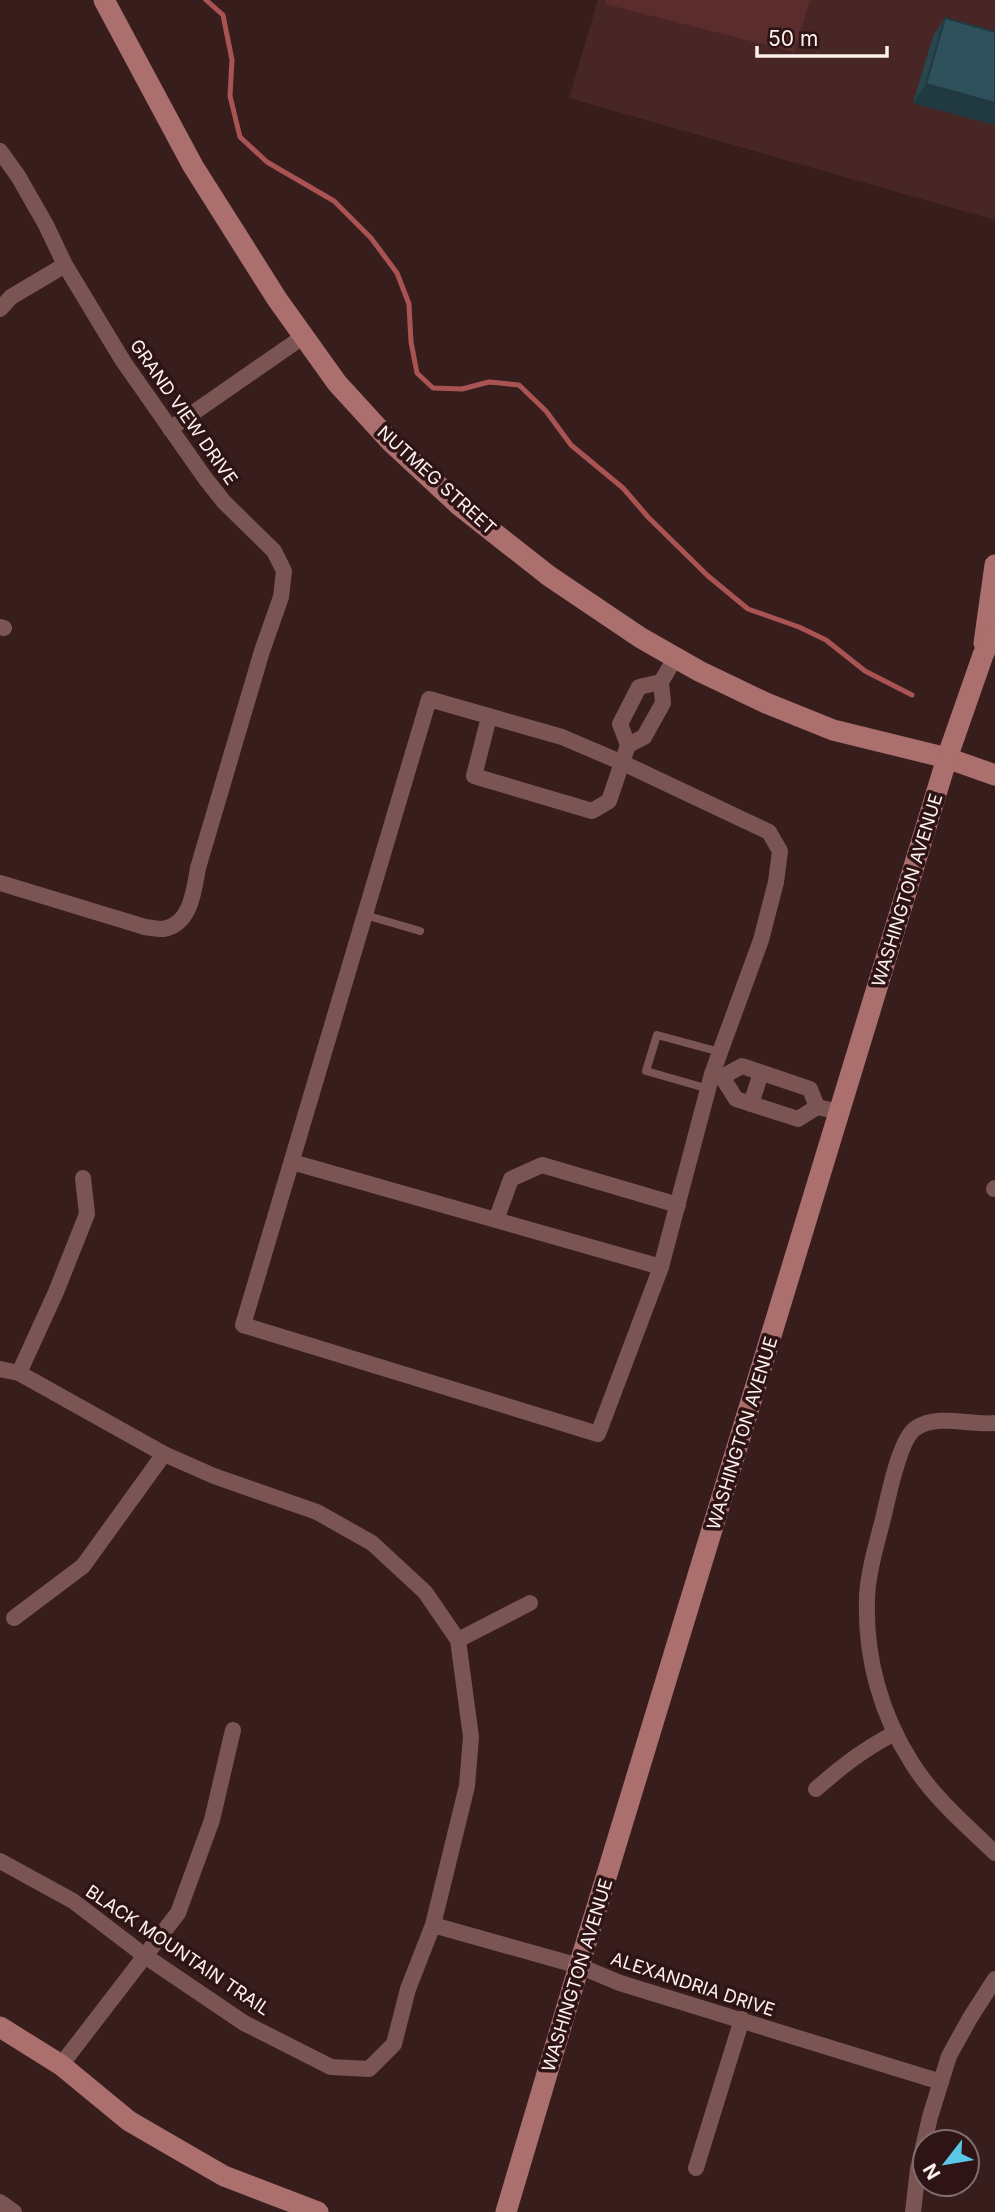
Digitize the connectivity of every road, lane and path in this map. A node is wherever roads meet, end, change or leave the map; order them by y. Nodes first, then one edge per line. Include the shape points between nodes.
1 (104, 0) edge
2 (0, 151) edge
3 (65, 265) junction
4 (0, 309) edge
5 (304, 336) junction
6 (170, 429) junction
7 (995, 565) edge
8 (995, 630) edge
9 (983, 655) junction
10 (674, 658) junction
11 (661, 682) junction
12 (629, 706) junction
13 (489, 717) junction
14 (654, 720) junction
15 (628, 745) junction
16 (947, 758) junction
17 (623, 763) junction
18 (995, 775) edge
19 (0, 883) edge
20 (365, 915) junction
21 (420, 931) dead end
22 (720, 1052) junction
23 (761, 1073) junction
24 (714, 1080) junction
25 (751, 1104) junction
26 (817, 1107) junction
27 (840, 1112) junction
28 (292, 1162) junction
29 (83, 1178) dead end
30 (678, 1205) junction
31 (496, 1220) junction
32 (661, 1267) junction
33 (0, 1369) edge
34 (19, 1373) junction
35 (995, 1423) edge
36 (164, 1454) junction
37 (530, 1603) dead end
38 (14, 1618) dead end
39 (458, 1640) junction
40 (233, 1730) dead end
41 (895, 1733) junction
42 (816, 1789) dead end
43 (995, 1853) edge
44 (0, 1861) edge
45 (433, 1925) junction
46 (145, 1956) junction
47 (579, 1966) junction
48 (995, 1979) edge
49 (742, 2020) junction
50 (0, 2027) edge
51 (61, 2065) junction
52 (941, 2082) junction
53 (696, 2168) dead end
54 (0, 2202) edge
55 (14, 2212) edge
56 (318, 2212) edge
57 (506, 2212) edge
58 (913, 2212) edge

1 - 5 main road, NUTMEG STREET via 193,166
2 - 3 street, GRAND VIEW DRIVE via 30,195
3 - 4 street via 11,297
3 - 6 street, GRAND VIEW DRIVE
5 - 6 street
5 - 10 main road, NUTMEG STREET via 337,383 390,441 460,506 549,576
6 - 19 street, GRAND VIEW DRIVE via 224,502 274,551 285,571 198,868 193,900 183,919 165,929
7 - 9 main road, WASHINGTON AVENUE
8 - 9 main road, WASHINGTON AVENUE
9 - 16 main road, WASHINGTON AVENUE
10 - 11 street
10 - 16 main road, NUTMEG STREET via 833,730
11 - 12 street via 639,687
11 - 14 street via 663,703
12 - 14 street
12 - 15 street via 620,724
13 - 17 street via 562,737
13 - 17 street via 474,776 592,811 609,801
13 - 20 street via 429,699
14 - 15 street via 644,737
15 - 17 street
16 - 18 main road, NUTMEG STREET
16 - 27 main road, WASHINGTON AVENUE
17 - 22 street via 769,832 780,851 761,940
20 - 21 lane
20 - 28 street
22 - 24 street
22 - 24 lane via 657,1035 646,1071
23 - 24 street via 742,1066
23 - 25 street
23 - 26 street via 810,1089
24 - 25 street via 736,1099
24 - 30 street
25 - 26 street via 798,1119
26 - 27 street
27 - 47 main road, WASHINGTON AVENUE
28 - 31 street
28 - 32 street via 243,1325 598,1434
29 - 34 street via 87,1214
30 - 31 street via 542,1165 511,1179
30 - 32 street
31 - 32 street
33 - 34 street
34 - 36 street
35 - 41 street via 940,1420 915,1428 905,1441 867,1598 868,1638 877,1685
36 - 38 street via 83,1566
36 - 39 street via 317,1512 372,1543 425,1592
37 - 39 street
39 - 45 street, BLACK MOUNTAIN TRAIL via 471,1737 467,1786
40 - 46 street via 212,1820 178,1913
41 - 42 street via 867,1747
41 - 43 street via 938,1797
44 - 46 street, BLACK MOUNTAIN TRAIL via 73,1901
45 - 46 street, BLACK MOUNTAIN TRAIL via 408,1989 394,2044 369,2069 331,2067 244,2023
45 - 47 street, ALEXANDRIA DRIVE
46 - 51 street
47 - 49 street, ALEXANDRIA DRIVE
47 - 57 main road, WASHINGTON AVENUE
48 - 52 street via 949,2056
49 - 52 street, ALEXANDRIA DRIVE
49 - 53 street
50 - 51 main road
51 - 56 main road via 129,2121 224,2176
52 - 58 street via 918,2169
54 - 55 street

